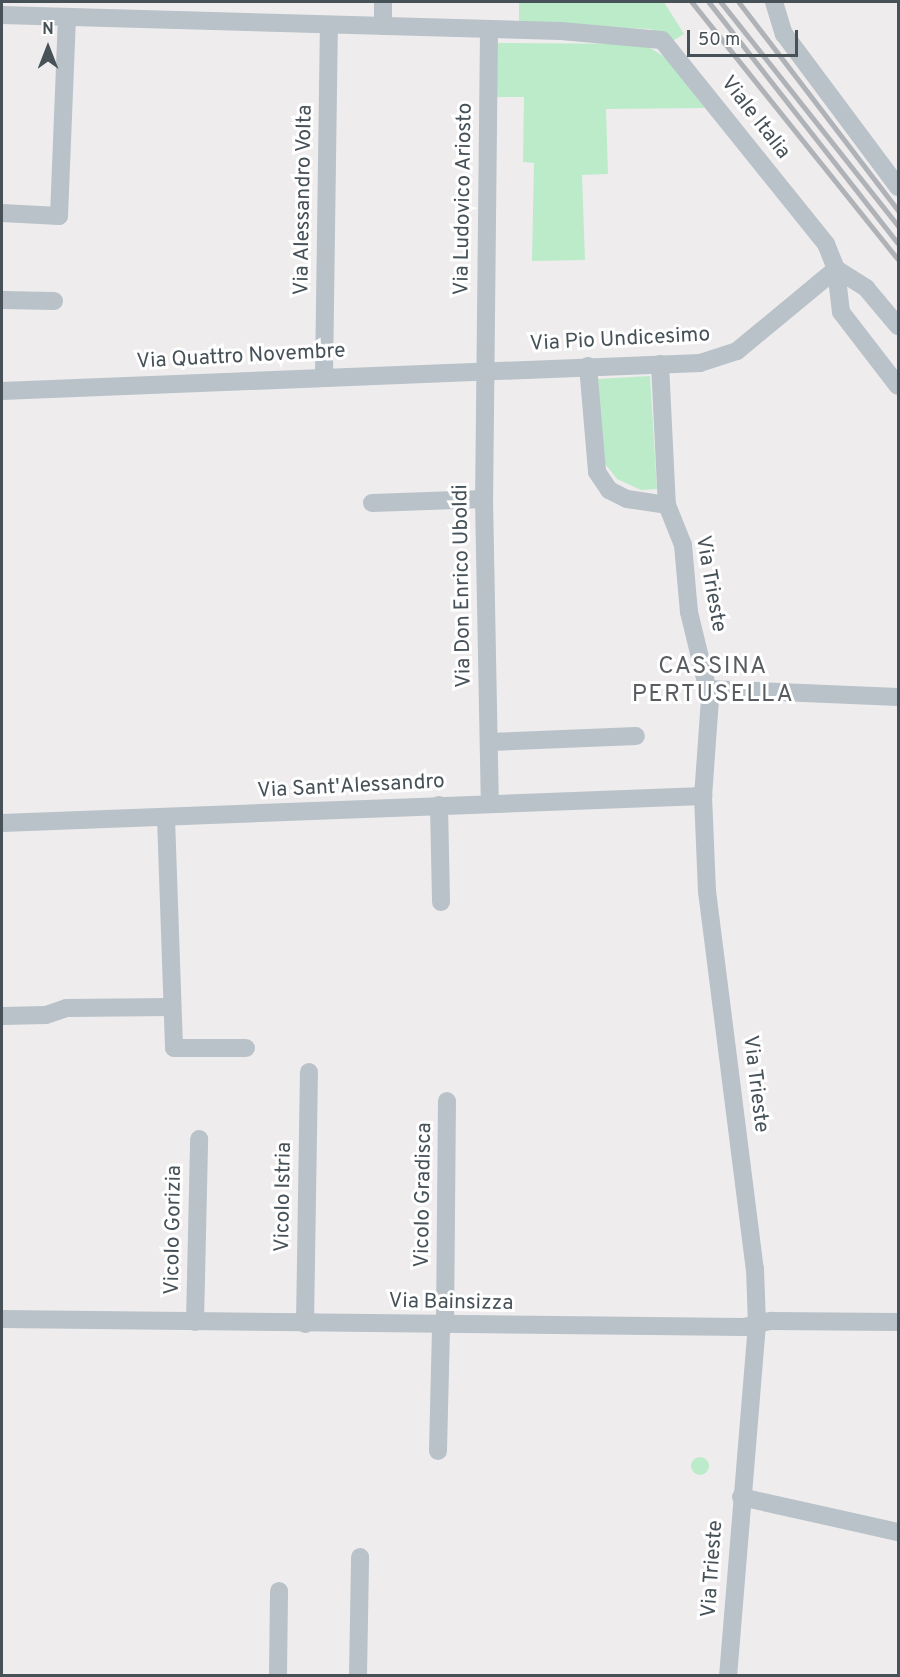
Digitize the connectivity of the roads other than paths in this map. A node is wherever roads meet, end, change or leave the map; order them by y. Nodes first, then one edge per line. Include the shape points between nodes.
1 (383, 2) edge
2 (774, 2) edge
3 (22, 9) edge
4 (169, 11) edge
5 (2, 15) edge
6 (66, 17) junction
7 (328, 25) junction
8 (382, 26) junction
9 (489, 30) junction
10 (898, 187) edge
11 (2, 213) edge
12 (836, 269) junction
13 (2, 300) edge
14 (54, 301) dead end
15 (898, 326) edge
16 (660, 364) junction
17 (588, 366) junction
18 (484, 368) junction
19 (324, 376) junction
20 (898, 386) edge
21 (2, 392) edge
22 (484, 499) junction
23 (372, 503) dead end
24 (667, 505) junction
25 (708, 689) junction
26 (898, 697) edge
27 (636, 736) dead end
28 (489, 742) junction
29 (704, 796) junction
30 (490, 803) junction
31 (439, 805) junction
32 (166, 818) junction
33 (2, 824) edge
34 (441, 902) dead end
35 (172, 1007) junction
36 (2, 1016) edge
37 (246, 1048) dead end
38 (309, 1072) dead end
39 (447, 1101) dead end
40 (199, 1139) dead end
41 (2, 1319) edge
42 (195, 1322) junction
43 (898, 1322) edge
44 (305, 1324) junction
45 (757, 1324) junction
46 (443, 1326) junction
47 (438, 1450) dead end
48 (741, 1497) junction
49 (898, 1532) edge
50 (360, 1557) dead end
51 (279, 1591) dead end
52 (278, 1676) edge
53 (358, 1676) edge
54 (728, 1676) edge

1 - 8 street
2 - 10 street via 784,34
3 - 5 street, Viale Italia
3 - 6 street, Viale Italia
4 - 6 street, Viale Italia
4 - 7 street, Viale Italia
6 - 11 street via 59,216
7 - 8 street, Viale Italia
7 - 19 street, Via Alessandro Volta
8 - 9 street, Viale Italia
9 - 12 street, Viale Italia via 648,34 662,40 825,244
9 - 18 street, Via Ludovico Ariosto
12 - 15 street via 866,288
12 - 16 street, Via Pio Undicesimo via 736,351 700,363
12 - 20 street via 841,312
13 - 14 street
16 - 17 street, Via Pio Undicesimo
16 - 24 street, Via Trieste
17 - 18 street, Via Pio Undicesimo
17 - 24 street via 597,472 609,490 627,499
18 - 19 street, Via Quattro Novembre
18 - 22 street, Via Don Enrico Uboldi
19 - 21 street, Via Quattro Novembre
22 - 23 street
22 - 28 street, Via Don Enrico Uboldi
24 - 25 street, Via Trieste via 683,545 689,612
25 - 26 street
25 - 29 street, Via Trieste
27 - 28 street
28 - 30 street, Via Don Enrico Uboldi
29 - 30 street, Via Sant'Alessandro
29 - 45 street, Via Trieste via 707,891 746,1190
30 - 31 street, Via Sant'Alessandro
31 - 32 street, Via Sant'Alessandro
31 - 34 street
32 - 33 street, Via Sant'Alessandro
32 - 35 street
35 - 36 street via 66,1008 46,1016
35 - 37 street via 174,1048
38 - 44 street, Vicolo Istria
39 - 46 street, Vicolo Gradisca
40 - 42 street, Vicolo Gorizia
41 - 42 street, Via Bainsizza
42 - 44 street, Via Bainsizza
43 - 45 street, Via Bainsizza
44 - 46 street, Via Bainsizza
45 - 46 street, Via Bainsizza
45 - 48 street, Via Trieste
46 - 47 street, Vicolo Gradisca
48 - 49 street
48 - 54 street, Via Trieste
50 - 53 street
51 - 52 street

